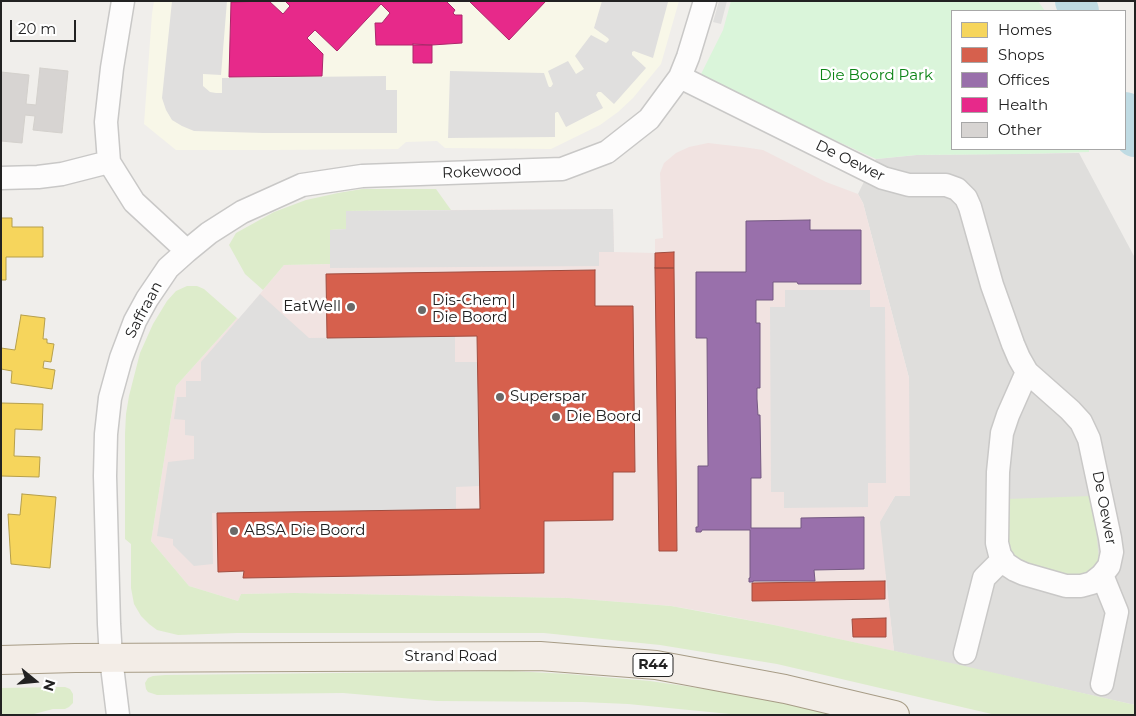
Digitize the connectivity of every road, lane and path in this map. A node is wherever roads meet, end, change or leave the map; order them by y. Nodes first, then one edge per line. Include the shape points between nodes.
1 (123, 1) edge
2 (705, 1) edge
3 (680, 77) junction
4 (109, 162) junction
5 (1, 178) edge
6 (187, 251) junction
7 (1027, 372) junction
8 (1003, 559) junction
9 (1102, 575) junction
10 (965, 653) dead end
11 (111, 658) junction
12 (1, 660) edge
13 (1102, 684) dead end
14 (118, 715) edge
15 (894, 715) edge

1 - 4 street via 106,122
2 - 3 street, Rokewood
3 - 6 street, Rokewood via 649,118 608,152 562,169 362,176 302,186 242,212
3 - 7 street, De Oewer via 883,178 957,189 970,207 992,285 1013,344
4 - 5 street via 62,174
4 - 6 street via 134,202
6 - 11 street, Saffraan via 168,268 135,321 110,398 105,476
7 - 8 street via 1002,433 997,542
7 - 9 street, De Oewer via 1070,410 1081,422 1089,439 1112,552 1109,566
8 - 9 street via 1024,574 1066,586 1092,583
8 - 10 street via 984,578
9 - 13 street via 1117,612
11 - 12 main road, Strand Road / R44
11 - 14 street, Saffraan
11 - 15 main road, Strand Road / R44 via 549,657 656,665 784,689

